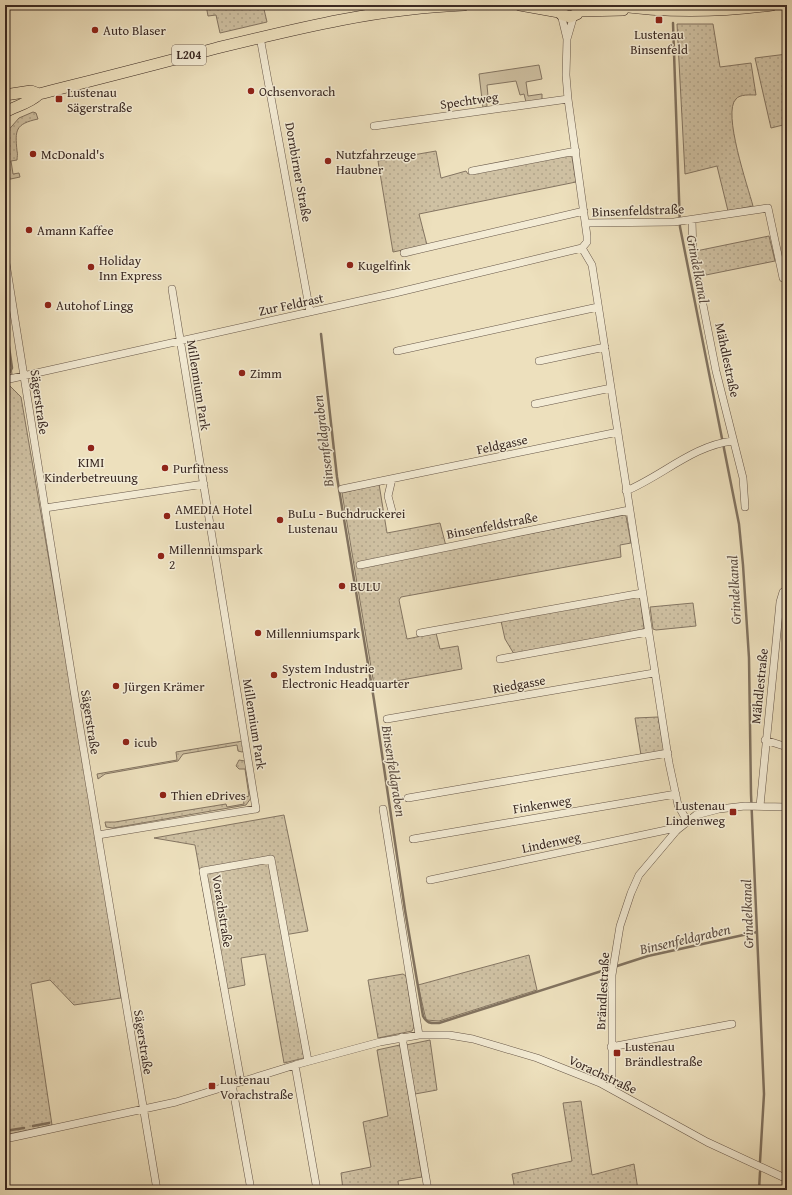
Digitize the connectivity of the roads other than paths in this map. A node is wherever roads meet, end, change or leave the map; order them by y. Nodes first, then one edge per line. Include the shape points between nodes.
1 (464, 5) edge
2 (520, 5) edge
3 (614, 5) edge
4 (772, 5) edge
5 (643, 9) junction
6 (559, 10) edge
7 (578, 10) edge
8 (260, 37) junction
9 (567, 39) junction
10 (38, 94) junction
11 (5, 95) edge
12 (568, 99) junction
13 (5, 112) edge
14 (374, 126) dead end
15 (576, 152) junction
16 (472, 171) dead end
17 (584, 211) junction
18 (690, 220) junction
19 (586, 223) junction
20 (582, 248) junction
21 (404, 253) dead end
22 (5, 257) edge
23 (783, 278) dead end
24 (172, 289) dead end
25 (598, 307) junction
26 (310, 312) junction
27 (180, 341) junction
28 (605, 347) junction
29 (397, 351) dead end
30 (539, 361) dead end
31 (24, 376) junction
32 (5, 380) edge
33 (611, 388) junction
34 (535, 404) dead end
35 (618, 432) junction
36 (730, 441) junction
37 (392, 479) junction
38 (204, 484) junction
39 (342, 489) dead end
40 (626, 491) junction
41 (745, 507) dead end
42 (45, 508) junction
43 (629, 510) junction
44 (393, 515) dead end
45 (360, 565) dead end
46 (787, 589) edge
47 (642, 593) junction
48 (648, 632) junction
49 (420, 633) dead end
50 (500, 659) dead end
51 (654, 673) junction
52 (387, 719) dead end
53 (766, 740) junction
54 (787, 746) edge
55 (668, 753) junction
56 (676, 794) junction
57 (408, 798) dead end
58 (759, 806) junction
59 (787, 807) edge
60 (383, 809) dead end
61 (687, 821) junction
62 (677, 830) junction
63 (98, 835) junction
64 (412, 839) dead end
65 (430, 880) dead end
66 (732, 1024) dead end
67 (419, 1035) junction
68 (402, 1038) junction
69 (611, 1047) junction
70 (308, 1062) junction
71 (295, 1065) junction
72 (241, 1082) junction
73 (232, 1084) junction
74 (612, 1088) junction
75 (144, 1109) junction
76 (5, 1139) edge
77 (787, 1179) edge
78 (157, 1190) edge
79 (251, 1190) edge
80 (317, 1190) edge
81 (428, 1190) edge

1 - 8 main road, L204 via 384,12
2 - 6 main road
3 - 5 main road
4 - 5 main road via 704,12
5 - 7 main road
6 - 7 main road via 570,17
6 - 9 street, Binsenfeldstraße
7 - 9 street, Binsenfeldstraße
8 - 10 main road, L204
8 - 26 street, Dornbirner Straße
9 - 12 street, Binsenfeldstraße
10 - 11 main road, L204 via 31,91
10 - 13 main road, L204
12 - 14 street, Spechtweg
12 - 15 street, Binsenfeldstraße
15 - 16 street
15 - 17 street, Binsenfeldstraße
17 - 19 street, Binsenfeldstraße
17 - 21 street, Binsenfeldstraße
18 - 19 street, Binsenfeldstraße
18 - 23 street via 768,208
18 - 36 street, Mähdlestraße via 693,254
19 - 20 street, Binsenfeldstraße via 587,242
20 - 25 street via 592,265
20 - 26 street, Zur Feldrast
22 - 31 street, Sägerstraße
24 - 27 street, Millennium Park
25 - 28 street
25 - 29 street
26 - 27 street, Zur Feldrast
27 - 31 street, Zur Feldrast
27 - 38 street, Millennium Park
28 - 30 street
28 - 33 street
31 - 32 street, Zur Feldrast
31 - 42 street, Sägerstraße
33 - 34 street
33 - 35 street
35 - 37 street, Feldgasse
35 - 40 street
36 - 40 street via 716,444
36 - 41 street, Mähdlestraße via 743,478
37 - 39 street, Feldgasse
37 - 44 street via 388,496
38 - 42 street
38 - 63 street, Millennium Park via 256,809
40 - 43 street
42 - 63 street, Sägerstraße
43 - 45 street, Binsenfeldstraße
43 - 47 street
46 - 53 street, Mähdlestraße via 783,592 780,602
47 - 48 street
47 - 49 street
48 - 50 street
48 - 51 street
51 - 52 street, Riedgasse
51 - 55 street
53 - 54 street, Mähdlestraße
53 - 58 street, Mähdlestraße
55 - 56 street
55 - 57 street
56 - 61 street via 678,805
56 - 64 street, Finkenweg
58 - 59 street, Brändlestraße
58 - 61 street, Brändlestraße via 719,809 696,815
60 - 67 street
61 - 62 street, Brändlestraße
62 - 65 street, Lindenweg via 632,836
62 - 69 street, Brändlestraße via 639,875 630,893 620,926 612,974
63 - 75 street, Sägerstraße
66 - 69 street, Brändlestraße
67 - 68 street, Vorachstraße
67 - 74 street, Vorachstraße via 449,1035 473,1039 538,1058
68 - 70 street, Vorachstraße
68 - 81 street
69 - 74 street, Brändlestraße
70 - 71 street, Vorachstraße
70 - 72 street, Vorachstraße via 271,859 203,871
71 - 72 street, Vorachstraße
71 - 80 street
72 - 73 street, Vorachstraße
73 - 75 street, Vorachstraße via 176,1102
73 - 79 street
74 - 77 street, Vorachstraße via 707,1142
75 - 76 street, Vorachstraße
75 - 78 street, Sägerstraße

